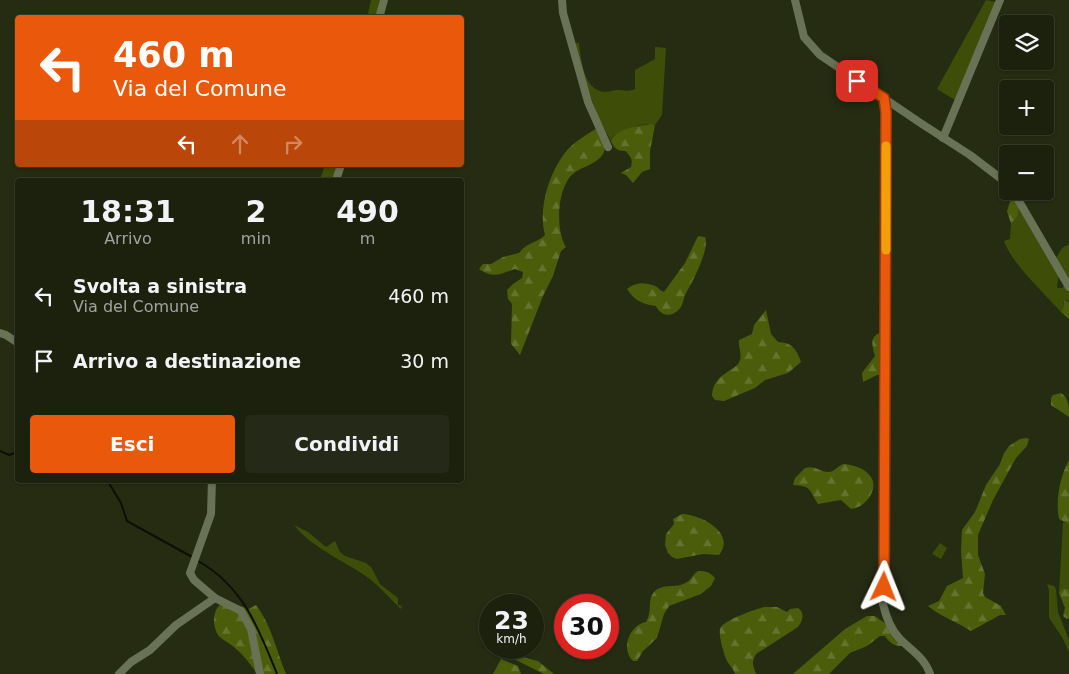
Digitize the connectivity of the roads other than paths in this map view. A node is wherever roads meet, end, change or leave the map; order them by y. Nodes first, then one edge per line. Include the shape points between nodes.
1 (384, 0) edge
2 (562, 0) edge
3 (795, 0) edge
4 (1000, 0) edge
5 (380, 15) edge
6 (884, 98) junction
7 (943, 138) junction
8 (608, 147) dead end
9 (999, 177) edge
10 (1018, 200) edge
11 (1069, 287) edge
12 (0, 333) edge
13 (15, 341) edge
14 (212, 483) edge
15 (215, 598) junction
16 (119, 674) edge
17 (260, 674) edge
18 (930, 674) edge

1 - 5 street
2 - 8 street via 588,102
3 - 6 street via 804,37 810,45
4 - 7 street
6 - 7 street
6 - 18 street via 884,604 889,624
7 - 9 street
10 - 11 street
12 - 13 street
14 - 15 street via 211,514 190,573
15 - 16 street via 176,625
15 - 17 street via 241,612 251,629

